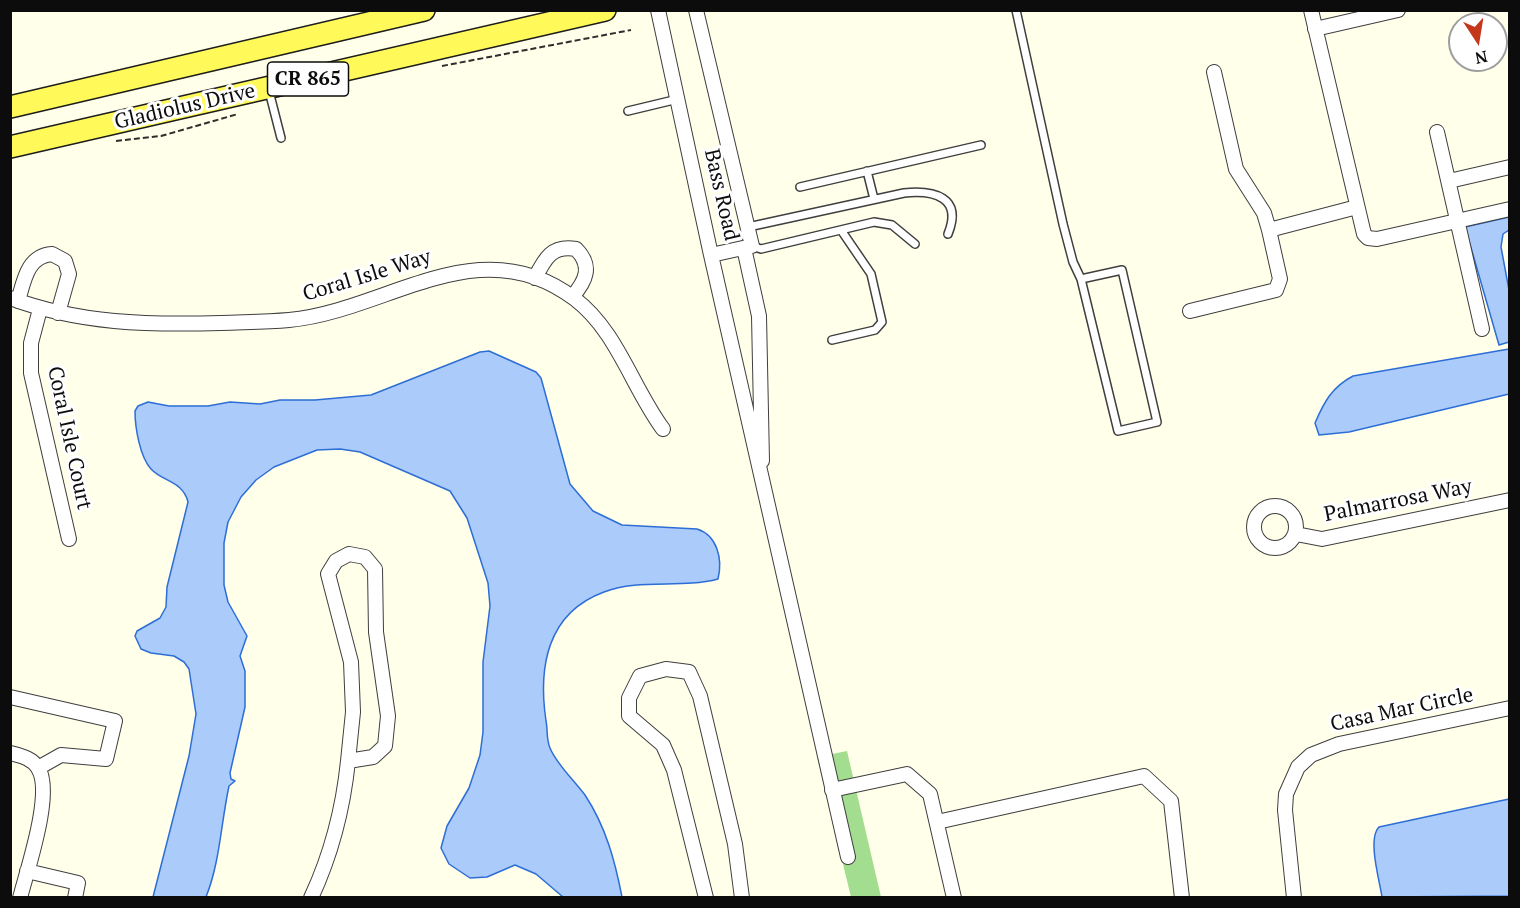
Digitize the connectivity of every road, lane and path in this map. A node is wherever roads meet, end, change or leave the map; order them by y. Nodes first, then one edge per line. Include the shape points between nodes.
1 (424, 10) edge
2 (605, 10) edge
3 (658, 10) edge
4 (696, 10) edge
5 (1016, 10) edge
6 (1311, 10) edge
7 (1398, 10) edge
8 (631, 30) dead end
9 (1315, 30) junction
10 (437, 67) dead end
11 (1214, 72) dead end
12 (268, 88) junction
13 (678, 99) junction
14 (10, 107) edge
15 (628, 111) dead end
16 (239, 113) dead end
17 (1437, 132) dead end
18 (280, 138) dead end
19 (114, 141) dead end
20 (981, 145) dead end
21 (10, 147) edge
22 (1509, 167) edge
23 (867, 171) junction
24 (1449, 181) junction
25 (800, 187) dead end
26 (874, 199) junction
27 (1357, 207) junction
28 (1509, 209) edge
29 (1458, 221) junction
30 (748, 227) junction
31 (841, 230) junction
32 (1269, 230) junction
33 (948, 234) dead end
34 (915, 244) dead end
35 (748, 247) junction
36 (711, 255) junction
37 (535, 278) junction
38 (1081, 279) junction
39 (572, 297) junction
40 (14, 300) edge
41 (40, 309) junction
42 (1190, 311) dead end
43 (58, 313) junction
44 (1482, 329) dead end
45 (832, 340) dead end
46 (663, 429) dead end
47 (762, 487) junction
48 (1509, 500) edge
49 (1296, 534) dead end
50 (69, 539) dead end
51 (10, 697) edge
52 (1509, 708) edge
53 (10, 753) edge
54 (348, 761) junction
55 (38, 768) junction
56 (832, 790) junction
57 (937, 822) junction
58 (848, 857) dead end
59 (27, 871) junction
60 (21, 897) edge
61 (75, 897) edge
62 (311, 897) edge
63 (706, 897) edge
64 (742, 897) edge
65 (954, 897) edge
66 (1182, 897) edge
67 (1294, 897) edge

1 - 14 main road, Gladiolus Drive / CR 865
2 - 12 main road, Gladiolus Drive / CR 865
3 - 13 street, Bass Road
4 - 30 street, Bass Road
5 - 38 lane via 1063,224
6 - 9 street
7 - 9 street
8 - 10 path
9 - 27 street
11 - 32 street via 1236,169 1264,213
12 - 18 lane
12 - 21 main road, Gladiolus Drive / CR 865
13 - 15 lane
13 - 36 street, Bass Road
16 - 19 path via 161,136
17 - 24 street
20 - 23 lane
22 - 24 street
23 - 25 lane
23 - 26 lane
24 - 29 street
26 - 30 lane
26 - 33 lane via 919,192 937,194 952,215
27 - 29 street via 1368,238
27 - 32 street
28 - 29 street
29 - 44 street
30 - 35 street, Bass Road
31 - 34 lane via 884,223
31 - 35 lane via 761,249
31 - 45 lane via 871,274 882,322 875,330
32 - 42 street via 1280,279 1276,290
35 - 36 street, Bass Road
35 - 47 street via 759,316
36 - 47 street
37 - 39 street, Coral Isle Way
37 - 39 street via 549,254 567,247 576,249 587,270 584,282
37 - 43 street, Coral Isle Way via 503,271 456,271 350,308 288,320 134,324
38 - 38 lane via 1122,270 1157,422 1118,431
39 - 46 street, Coral Isle Way via 610,338 641,398
40 - 41 street, Coral Isle Way
40 - 43 street via 31,264 38,257 52,254 65,261 69,274
41 - 43 street, Coral Isle Way
41 - 50 street, Coral Isle Court via 31,343 31,373
47 - 56 street
48 - 49 street, Palmarrosa Way via 1322,539
51 - 55 street via 115,721 106,759 61,755
52 - 67 street, Casa Mar Circle via 1339,744 1311,755 1298,767 1286,794
53 - 55 street via 27,757
54 - 54 street via 353,712 351,662 328,574 336,561 350,554 365,557 375,569 376,632 388,716 385,746 373,757
54 - 62 street via 340,820
55 - 59 street via 44,783 43,801
56 - 57 street via 907,774 930,794
56 - 58 street
57 - 65 street
57 - 66 street via 1144,776 1171,801
59 - 60 street
59 - 61 street via 78,883
63 - 64 street via 674,770 663,745 629,716 629,698 640,676 666,669 689,672 700,696 735,844

